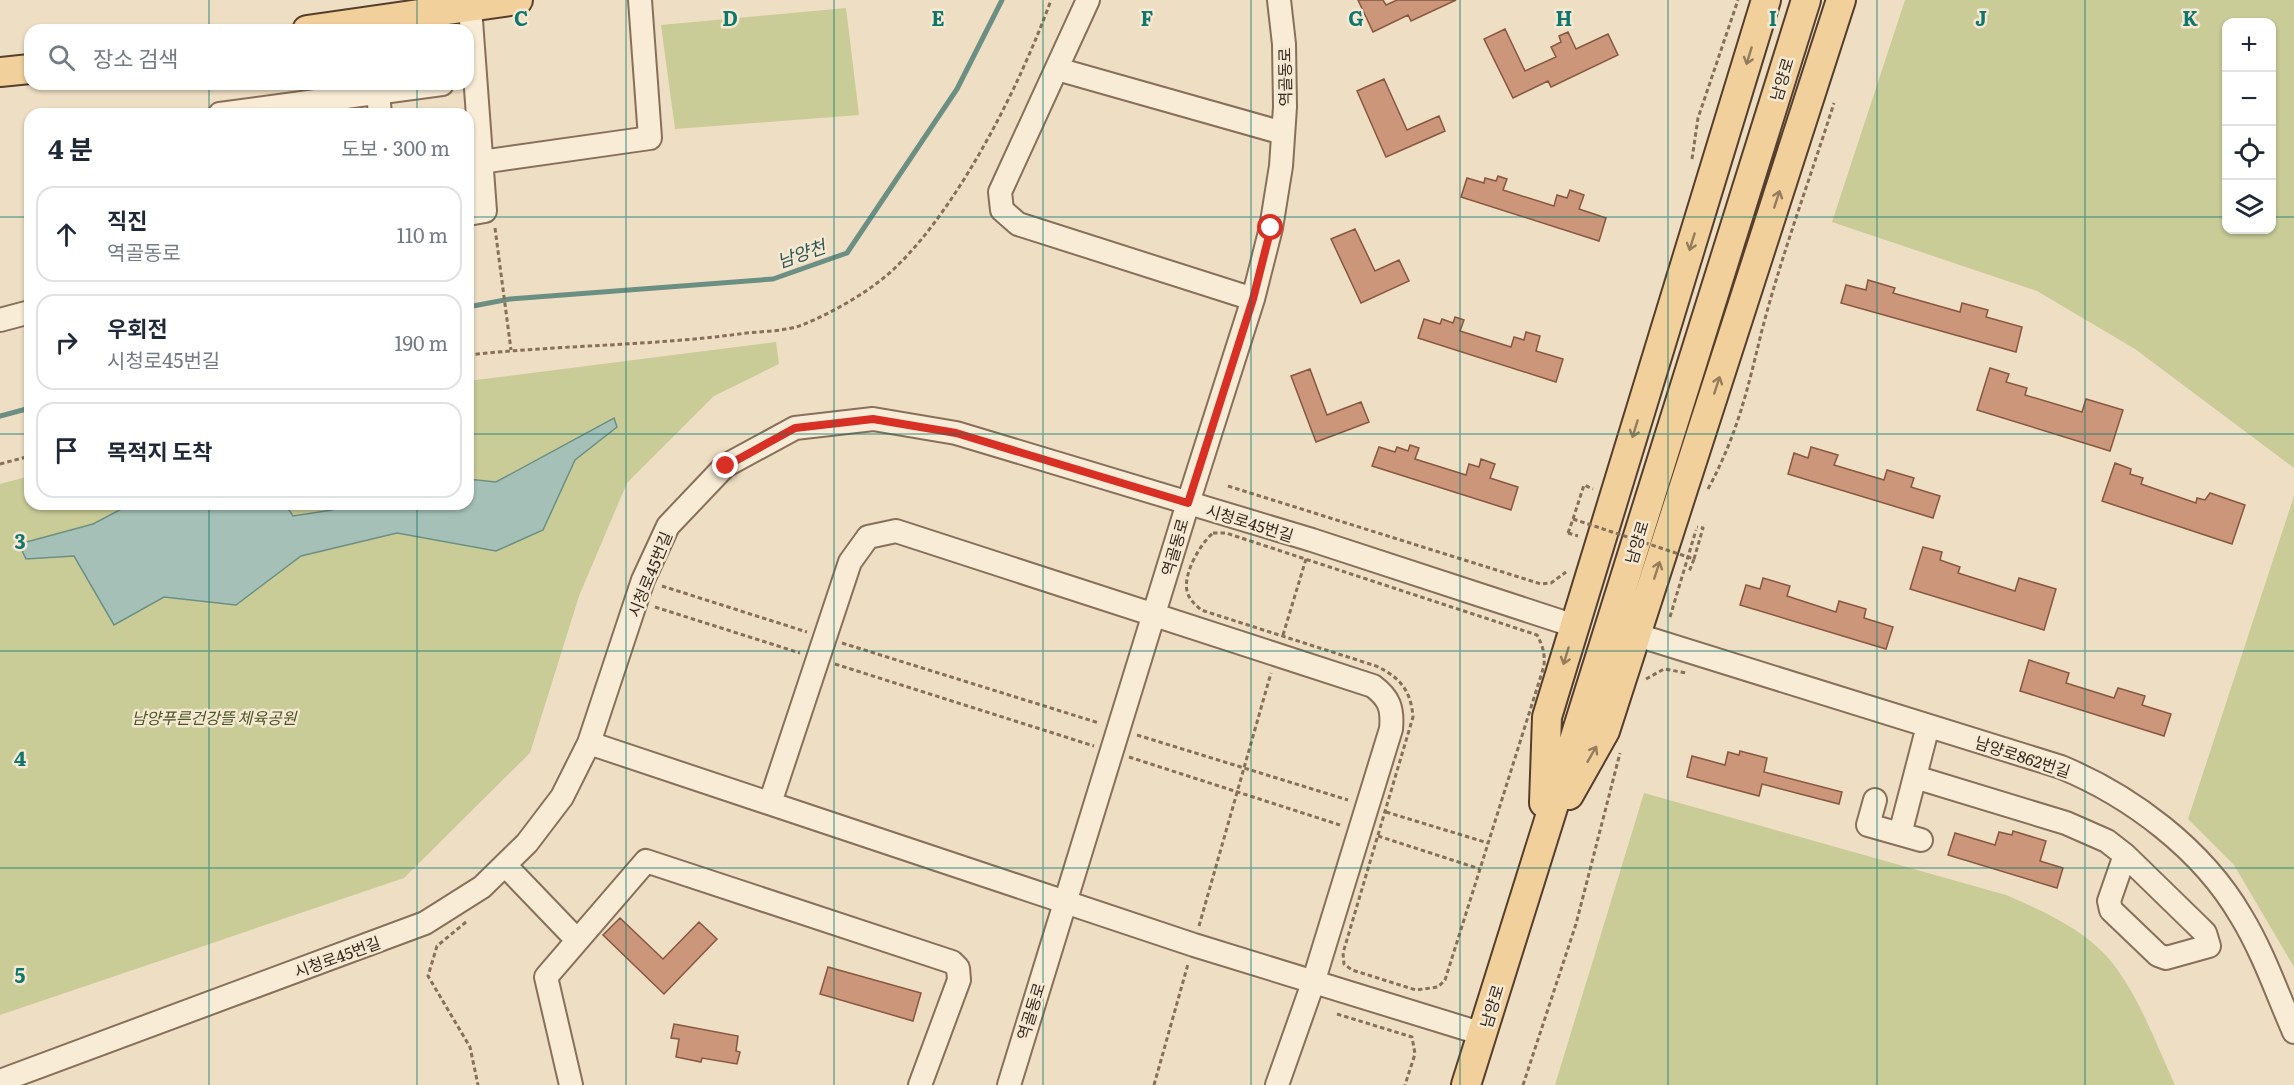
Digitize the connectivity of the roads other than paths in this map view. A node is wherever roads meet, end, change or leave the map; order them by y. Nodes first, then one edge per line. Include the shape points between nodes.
1 (518, 0) edge
2 (640, 0) edge
3 (1088, 0) edge
4 (1279, 0) edge
5 (1766, 0) edge
6 (1806, 0) edge
7 (1841, 0) edge
8 (470, 7) junction
9 (350, 24) edge
10 (470, 24) edge
11 (1057, 69) junction
12 (24, 70) edge
13 (0, 72) edge
14 (422, 90) edge
15 (473, 90) edge
16 (379, 103) edge
17 (305, 108) edge
18 (1283, 133) junction
19 (481, 162) junction
20 (474, 213) edge
21 (1253, 299) junction
22 (24, 314) edge
23 (0, 320) edge
24 (1188, 503) junction
25 (1154, 615) junction
26 (1575, 626) junction
27 (1637, 635) junction
28 (1928, 726) junction
29 (589, 743) junction
30 (1915, 777) junction
31 (1875, 800) dead end
32 (770, 803) junction
33 (1542, 841) junction
34 (2125, 855) junction
35 (505, 865) junction
36 (1065, 902) junction
37 (577, 940) junction
38 (1313, 983) junction
39 (2294, 1032) edge
40 (1483, 1034) junction
41 (0, 1081) edge
42 (571, 1085) edge
43 (920, 1085) edge
44 (1009, 1085) edge
45 (1277, 1085) edge
46 (1466, 1085) edge

1 - 8 main road
2 - 19 street via 650,138
3 - 11 street
4 - 18 street, 역골동로 via 1284,44
5 -> 26 main road
6 - 33 main road, 남양로
27 -> 7 main road
8 - 9 main road
8 - 10 street
11 - 18 street
11 - 21 street via 1000,192 1002,210 1018,224
12 - 13 main road
14 - 16 street
15 - 19 street
16 - 17 street
18 - 21 street, 역골동로 via 1275,207
19 - 20 street via 485,211
21 - 24 street, 역골동로
22 - 23 street
24 - 25 street, 역골동로
24 - 26 street, 시청로45번길
24 - 29 street, 시청로45번길 via 956,433 873,419 795,428 726,466 668,526 639,591
25 - 32 street via 896,531 868,537 850,562
25 - 36 street, 역골동로
25 - 38 street via 1373,686 1387,696 1391,729
26 -> 33 main road via 1547,717
27 - 28 street, 남양로862번길
33 -> 27 main road via 1605,731
28 - 30 street
28 - 39 street, 남양로862번길 via 2089,779 2137,809 2180,844 2240,914
29 - 32 street
29 - 35 street, 시청로45번길 via 562,796 528,843
30 - 31 street via 1911,837 1868,825
30 - 34 street via 2066,823 2107,841
32 - 36 street
33 - 40 main road, 남양로
34 - 34 street via 2205,933 2209,946 2166,958 2111,910 2109,901
35 - 37 street
35 - 41 street, 시청로45번길 via 482,887 425,923
36 - 38 street
36 - 44 street, 역골동로
37 - 42 street via 546,976
37 - 43 street via 645,861 952,962 958,968 959,980
38 - 40 street
38 - 45 street
40 - 46 main road, 남양로

